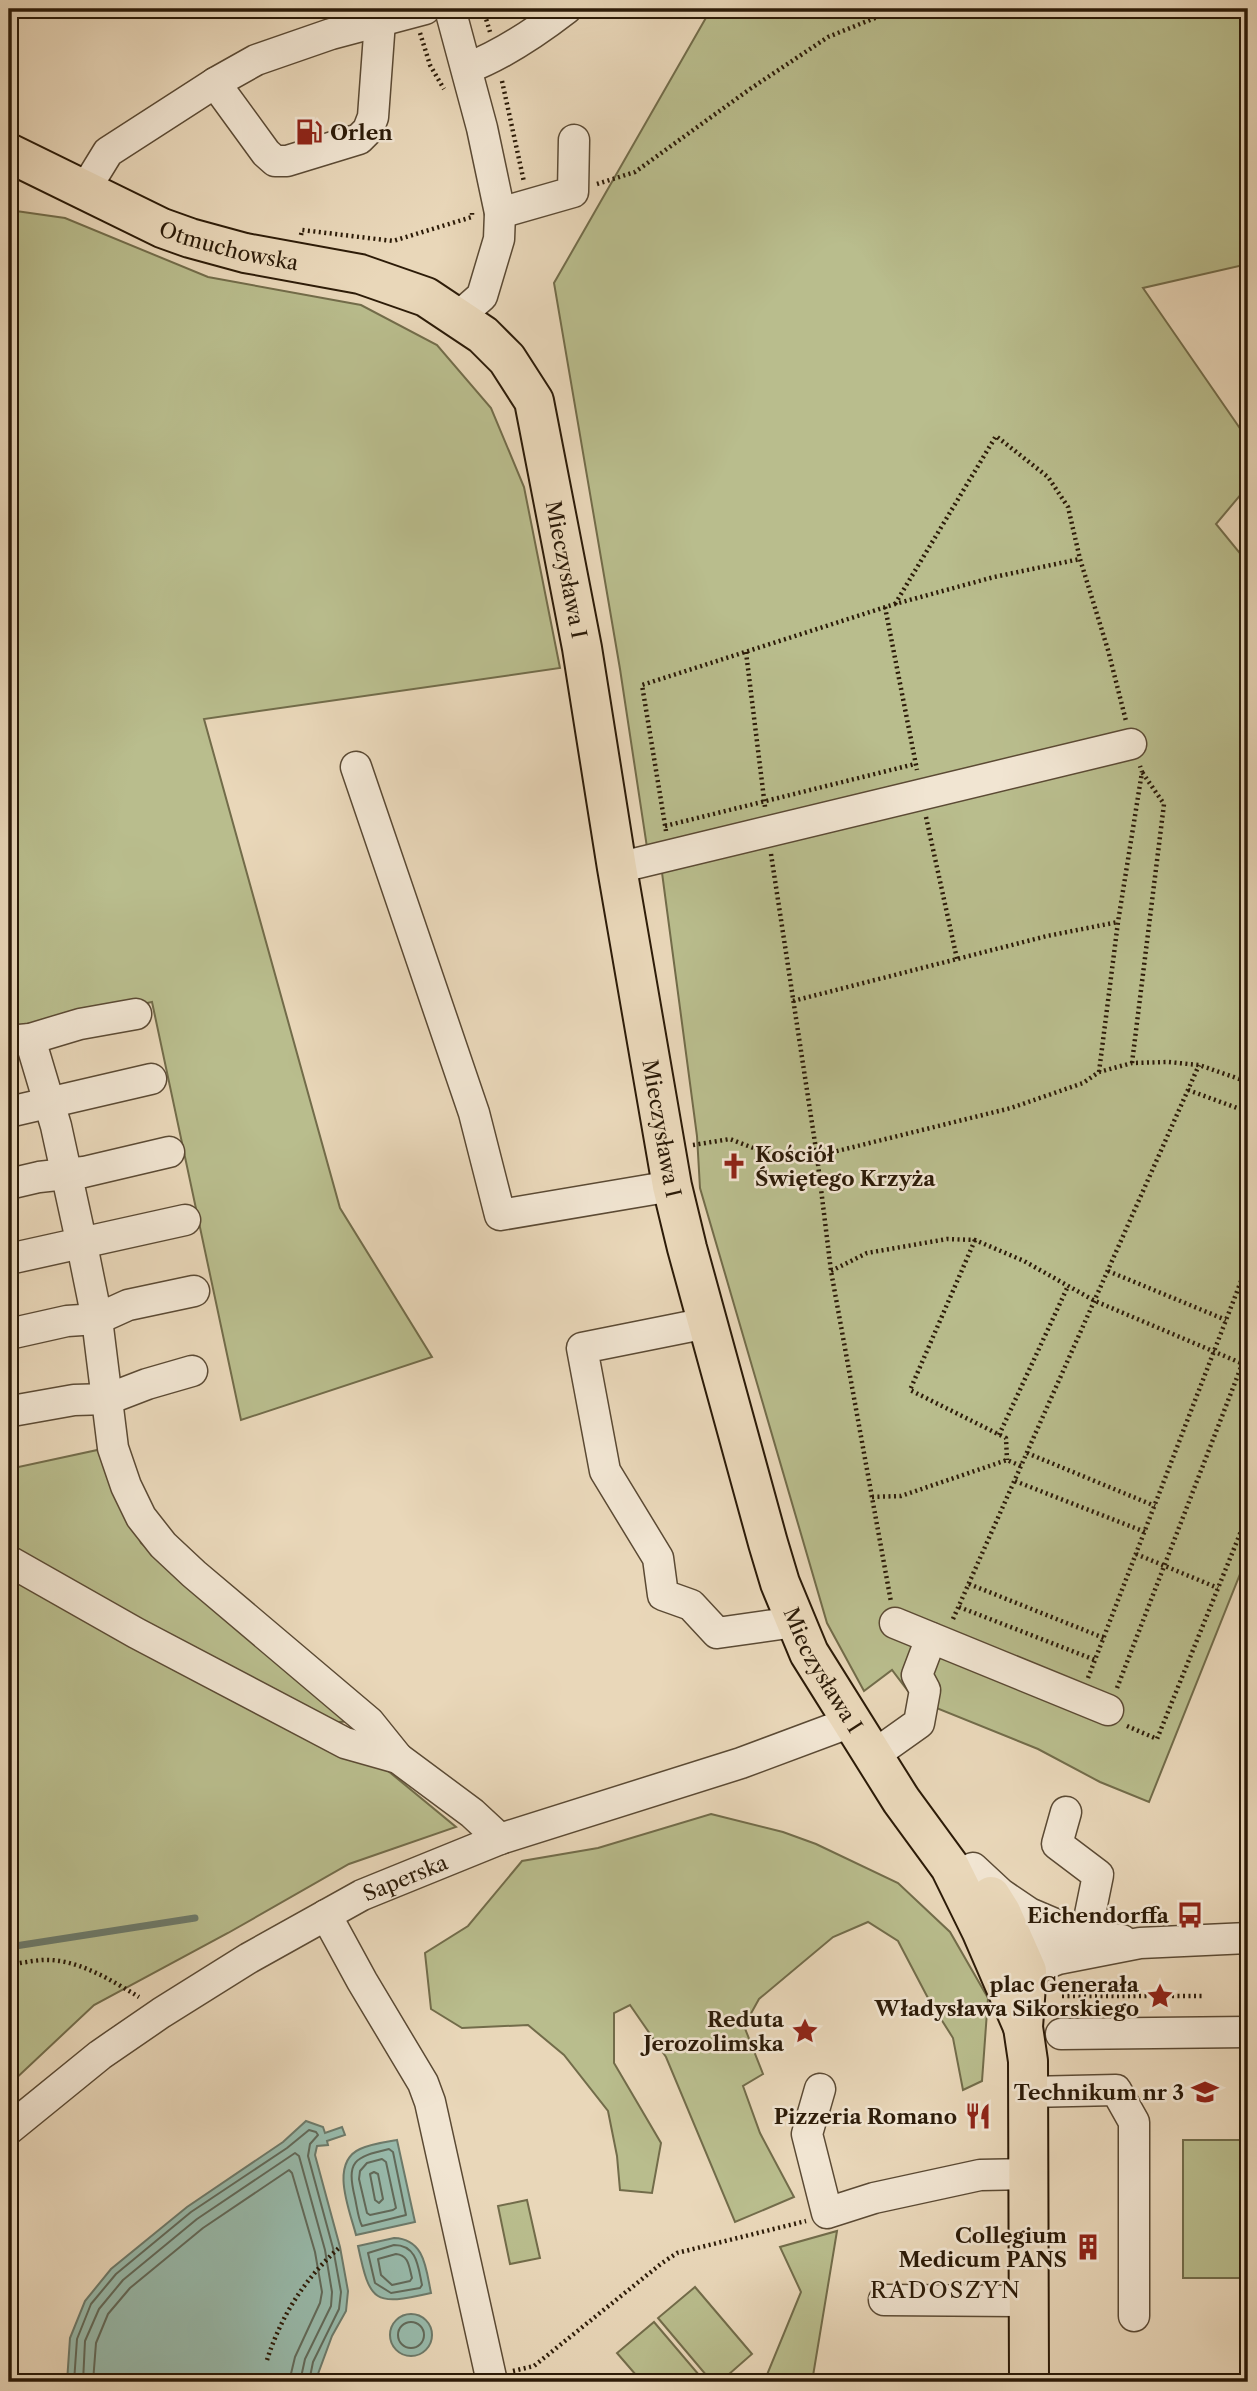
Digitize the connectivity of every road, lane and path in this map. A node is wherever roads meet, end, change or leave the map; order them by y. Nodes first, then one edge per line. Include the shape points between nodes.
1 (450, 9) edge
2 (484, 9) edge
3 (897, 9) edge
4 (419, 10) edge
5 (554, 18) edge
6 (380, 21) junction
7 (496, 57) junction
8 (468, 68) junction
9 (215, 83) junction
10 (448, 96) dead end
11 (573, 140) dead end
12 (9, 153) edge
13 (84, 191) junction
14 (573, 192) junction
15 (471, 204) dead end
16 (529, 206) junction
17 (500, 213) junction
18 (302, 230) dead end
19 (457, 318) junction
20 (1080, 559) junction
21 (895, 604) junction
22 (746, 652) junction
23 (1131, 744) junction
24 (915, 764) dead end
25 (356, 767) dead end
26 (1142, 772) junction
27 (764, 801) junction
28 (665, 826) junction
29 (768, 833) junction
30 (670, 856) junction
31 (617, 868) junction
32 (1118, 922) junction
33 (793, 1002) junction
34 (136, 1014) dead end
35 (19, 1040) edge
36 (1132, 1063) junction
37 (1199, 1065) junction
38 (1099, 1072) junction
39 (151, 1079) dead end
40 (1248, 1082) edge
41 (1188, 1090) junction
42 (48, 1103) junction
43 (9, 1112) edge
44 (1248, 1112) edge
45 (665, 1150) junction
46 (169, 1152) dead end
47 (817, 1156) junction
48 (66, 1174) junction
49 (9, 1184) edge
50 (672, 1186) junction
51 (185, 1220) dead end
52 (975, 1240) junction
53 (82, 1244) junction
54 (9, 1259) edge
55 (1248, 1263) edge
56 (831, 1271) junction
57 (1108, 1271) junction
58 (1068, 1286) junction
59 (194, 1291) dead end
60 (1094, 1301) junction
61 (96, 1319) junction
62 (1226, 1320) junction
63 (707, 1323) junction
64 (9, 1334) edge
65 (1248, 1349) edge
66 (1214, 1352) junction
67 (1246, 1365) edge
68 (192, 1371) dead end
69 (107, 1399) junction
70 (12, 1411) dead end
71 (999, 1435) junction
72 (1027, 1453) junction
73 (1007, 1460) junction
74 (1021, 1466) junction
75 (1015, 1481) junction
76 (872, 1497) junction
77 (1155, 1506) junction
78 (1248, 1514) edge
79 (1145, 1532) junction
80 (1136, 1554) junction
81 (9, 1561) edge
82 (1164, 1565) junction
83 (969, 1584) junction
84 (1218, 1588) junction
85 (959, 1607) junction
86 (795, 1622) junction
87 (895, 1623) joint
88 (1104, 1639) junction
89 (937, 1640) junction
90 (1095, 1660) junction
91 (1081, 1699) junction
92 (1108, 1710) junction
93 (850, 1721) junction
94 (874, 1755) junction
95 (398, 1758) junction
96 (1066, 1812) dead end
97 (500, 1839) junction
98 (973, 1868) junction
99 (326, 1914) junction
100 (1081, 1934) junction
101 (1248, 1938) edge
102 (1140, 1943) junction
103 (1014, 1962) junction
104 (9, 1965) edge
105 (1062, 1996) dead end
106 (1202, 1996) dead end
107 (162, 2013) junction
108 (1248, 2032) edge
109 (1061, 2034) dead end
110 (820, 2089) dead end
111 (1028, 2092) junction
112 (9, 2129) edge
113 (1029, 2174) junction
114 (827, 2213) junction
115 (340, 2247) dead end
116 (884, 2300) dead end
117 (1029, 2301) junction
118 (1134, 2316) dead end
119 (267, 2360) dead end
120 (491, 2379) edge
121 (1029, 2382) edge
122 (1210, 2382) edge
123 (1231, 2382) edge

1 - 8 street
2 - 7 path
3 - 14 path via 828,37 635,172
4 - 6 street
4 - 10 path via 430,65
5 - 7 street
6 - 9 street via 256,60
6 - 9 street via 373,117 359,139 275,161
7 - 8 street
7 - 16 path
8 - 17 street
9 - 13 street via 108,152
11 - 14 street
12 - 13 main road, Otmuchowska
13 - 19 main road, Otmuchowska via 162,228 216,246 391,283 426,297
14 - 16 street
15 - 18 path via 472,217 393,241
16 - 17 street
17 - 19 street via 499,239 482,296
19 - 31 main road, Mieczysława I via 499,381 547,473 582,648
20 - 21 path
20 - 21 path via 1068,507 1048,477 996,436
20 - 23 path
21 - 22 path
22 - 27 path
22 - 28 path via 642,685
23 - 26 path
23 - 29 street
24 - 27 path
25 - 50 street via 474,1113 500,1215
26 - 32 path
26 - 36 path via 1164,804
27 - 28 path
27 - 29 path
28 - 30 path
29 - 30 street
29 - 33 path
30 - 31 street
31 - 45 main road, Mieczysława I
32 - 33 path
32 - 38 path
33 - 47 path
34 - 35 street
35 - 42 street
36 - 37 path
36 - 38 path
37 - 40 path
37 - 41 path
38 - 47 path via 1083,1083 1011,1108
39 - 42 street
41 - 44 path
41 - 57 path
42 - 43 street
42 - 48 street
45 - 47 path via 730,1139 782,1159
45 - 50 main road, Mieczysława I
46 - 48 street
47 - 56 path
48 - 49 street
48 - 53 street
50 - 63 main road, Mieczysława I
51 - 53 street
52 - 56 path via 947,1239 867,1253
52 - 58 path
52 - 71 path via 910,1390
53 - 54 street
53 - 61 street
55 - 62 path
56 - 76 path
57 - 60 path
57 - 62 path
58 - 60 path
58 - 71 path
59 - 61 street via 128,1305
60 - 66 path
60 - 72 path
61 - 64 street
61 - 69 street
62 - 66 path
63 - 86 main road, Mieczysława I via 768,1543
63 - 86 street via 582,1348 605,1471 658,1558 663,1595 691,1605 717,1633
65 - 67 path
66 - 67 path
66 - 77 path
67 - 82 path
68 - 69 street
69 - 70 street
69 - 95 street via 113,1448 126,1486 141,1517 163,1545 369,1722
71 - 73 path via 1006,1438
72 - 74 path
72 - 77 path
73 - 74 path
73 - 76 path via 901,1496
74 - 75 path
75 - 79 path
75 - 83 path
76 - 87 path
77 - 79 path
78 - 84 path
79 - 80 path
80 - 82 path
80 - 88 path
81 - 95 street via 345,1743
82 - 84 path
82 - 92 path
83 - 85 path
83 - 88 path
84 - 92 path via 1157,1739 1105,1717
85 - 89 path
85 - 90 path
86 - 93 main road, Mieczysława I
87 - 89 street
88 - 90 path
89 - 91 street
89 - 94 street via 917,1675 925,1690 919,1723
90 - 91 path
91 - 92 street
93 - 94 main road, Mieczysława I
93 - 97 street, Saperska via 741,1763
94 - 98 main road, Mieczysława I via 913,1790
94 - 103 main road, Mieczysława I
95 - 97 street
96 - 100 street via 1057,1844 1098,1875
97 - 99 street, Saperska
98 - 100 street via 1029,1913
98 - 103 main road, Mieczysława I via 1001,1912
99 - 107 street, Saperska
99 - 120 street via 423,2082
100 - 102 street
100 - 103 street via 1046,1937
101 - 102 street
102 - 103 street via 1058,1959
103 - 111 main road
104 - 107 path via 44,1960 72,1964 115,1983
105 - 106 path
107 - 112 street, Saperska via 100,2055
108 - 109 street
110 - 114 street via 807,2134
111 - 113 main road
111 - 118 street via 1116,2090 1134,2122
113 - 114 street via 980,2175
113 - 117 main road
114 - 120 path via 677,2253 534,2366
115 - 119 path via 295,2298
116 - 117 street
117 - 121 main road
122 - 123 path via 1210,2377 1231,2377

